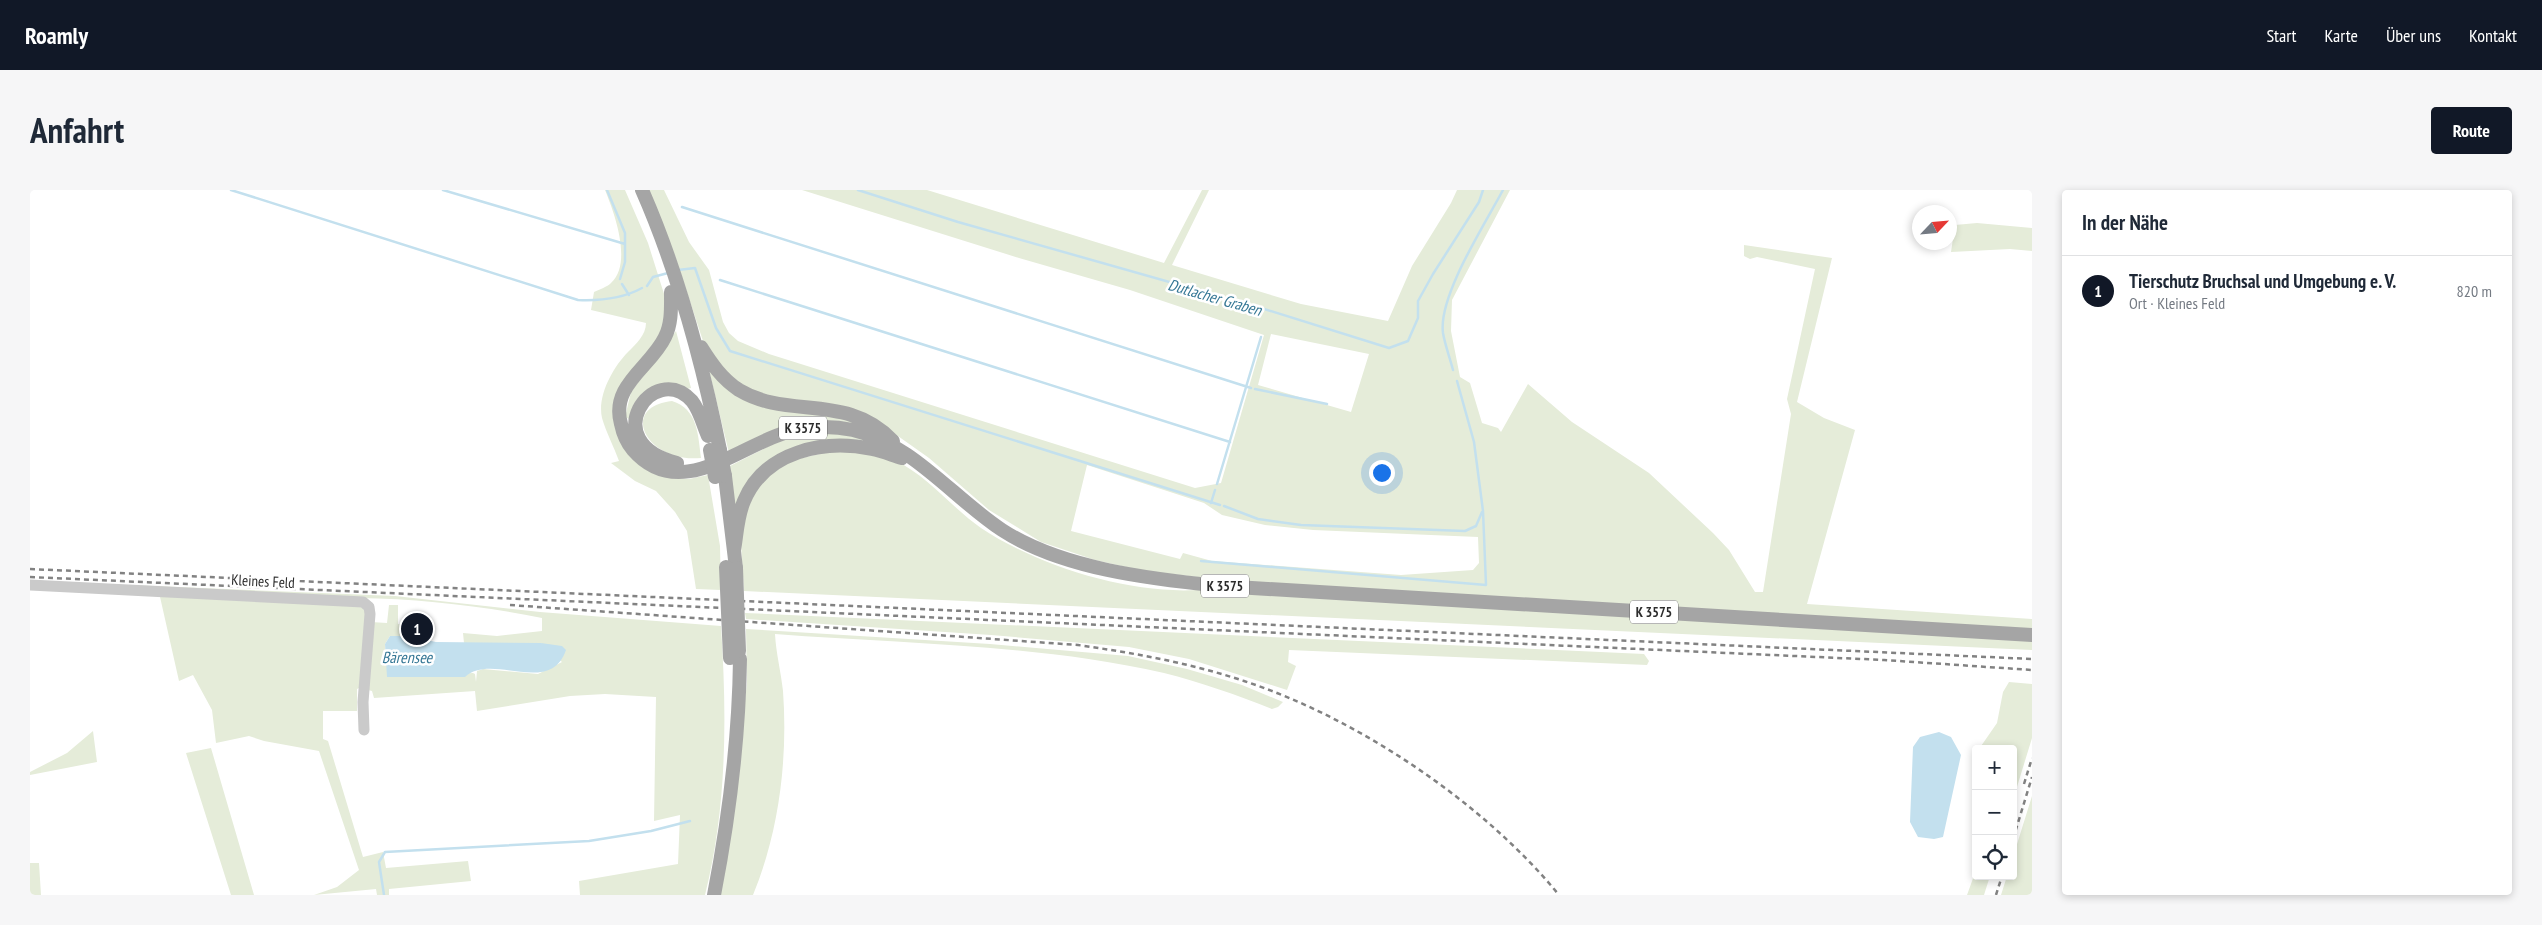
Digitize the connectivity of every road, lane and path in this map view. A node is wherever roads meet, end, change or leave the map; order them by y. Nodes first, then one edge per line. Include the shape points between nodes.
1 (633, 190) edge
2 (642, 190) edge
3 (660, 245) junction
4 (672, 284) junction
5 (694, 336) junction
6 (713, 445) junction
7 (904, 452) junction
8 (917, 462) junction
9 (715, 474) junction
10 (734, 550) junction
11 (731, 567) junction
12 (30, 585) edge
13 (2032, 635) edge
14 (364, 730) dead end
15 (714, 895) edge

1 - 3 main road
2 - 3 main road
3 - 4 main road
4 - 5 main road
4 - 6 main road
4 - 9 main road via 671,317 664,339 625,388 619,408 620,420 627,442 652,464 676,473
5 - 6 main road
5 - 7 main road via 718,371 738,389 763,400 831,409 862,419 883,431
6 - 9 main road, bridge
6 - 9 main road via 696,406 684,394 667,390 653,394 636,412 634,430 644,446 667,461
7 - 8 main road, K 3575
7 - 9 main road, K 3575 via 860,432 814,426 782,434
8 - 10 main road via 874,449 842,445 796,453 768,469 750,488 739,515
8 - 13 main road, K 3575 via 983,517 1020,539 1093,566 1173,582
9 - 10 main road
9 - 11 main road
10 - 11 main road
11 - 15 main road, bridge via 738,714 728,812
12 - 14 street, Kleines Feld via 364,602 370,614

